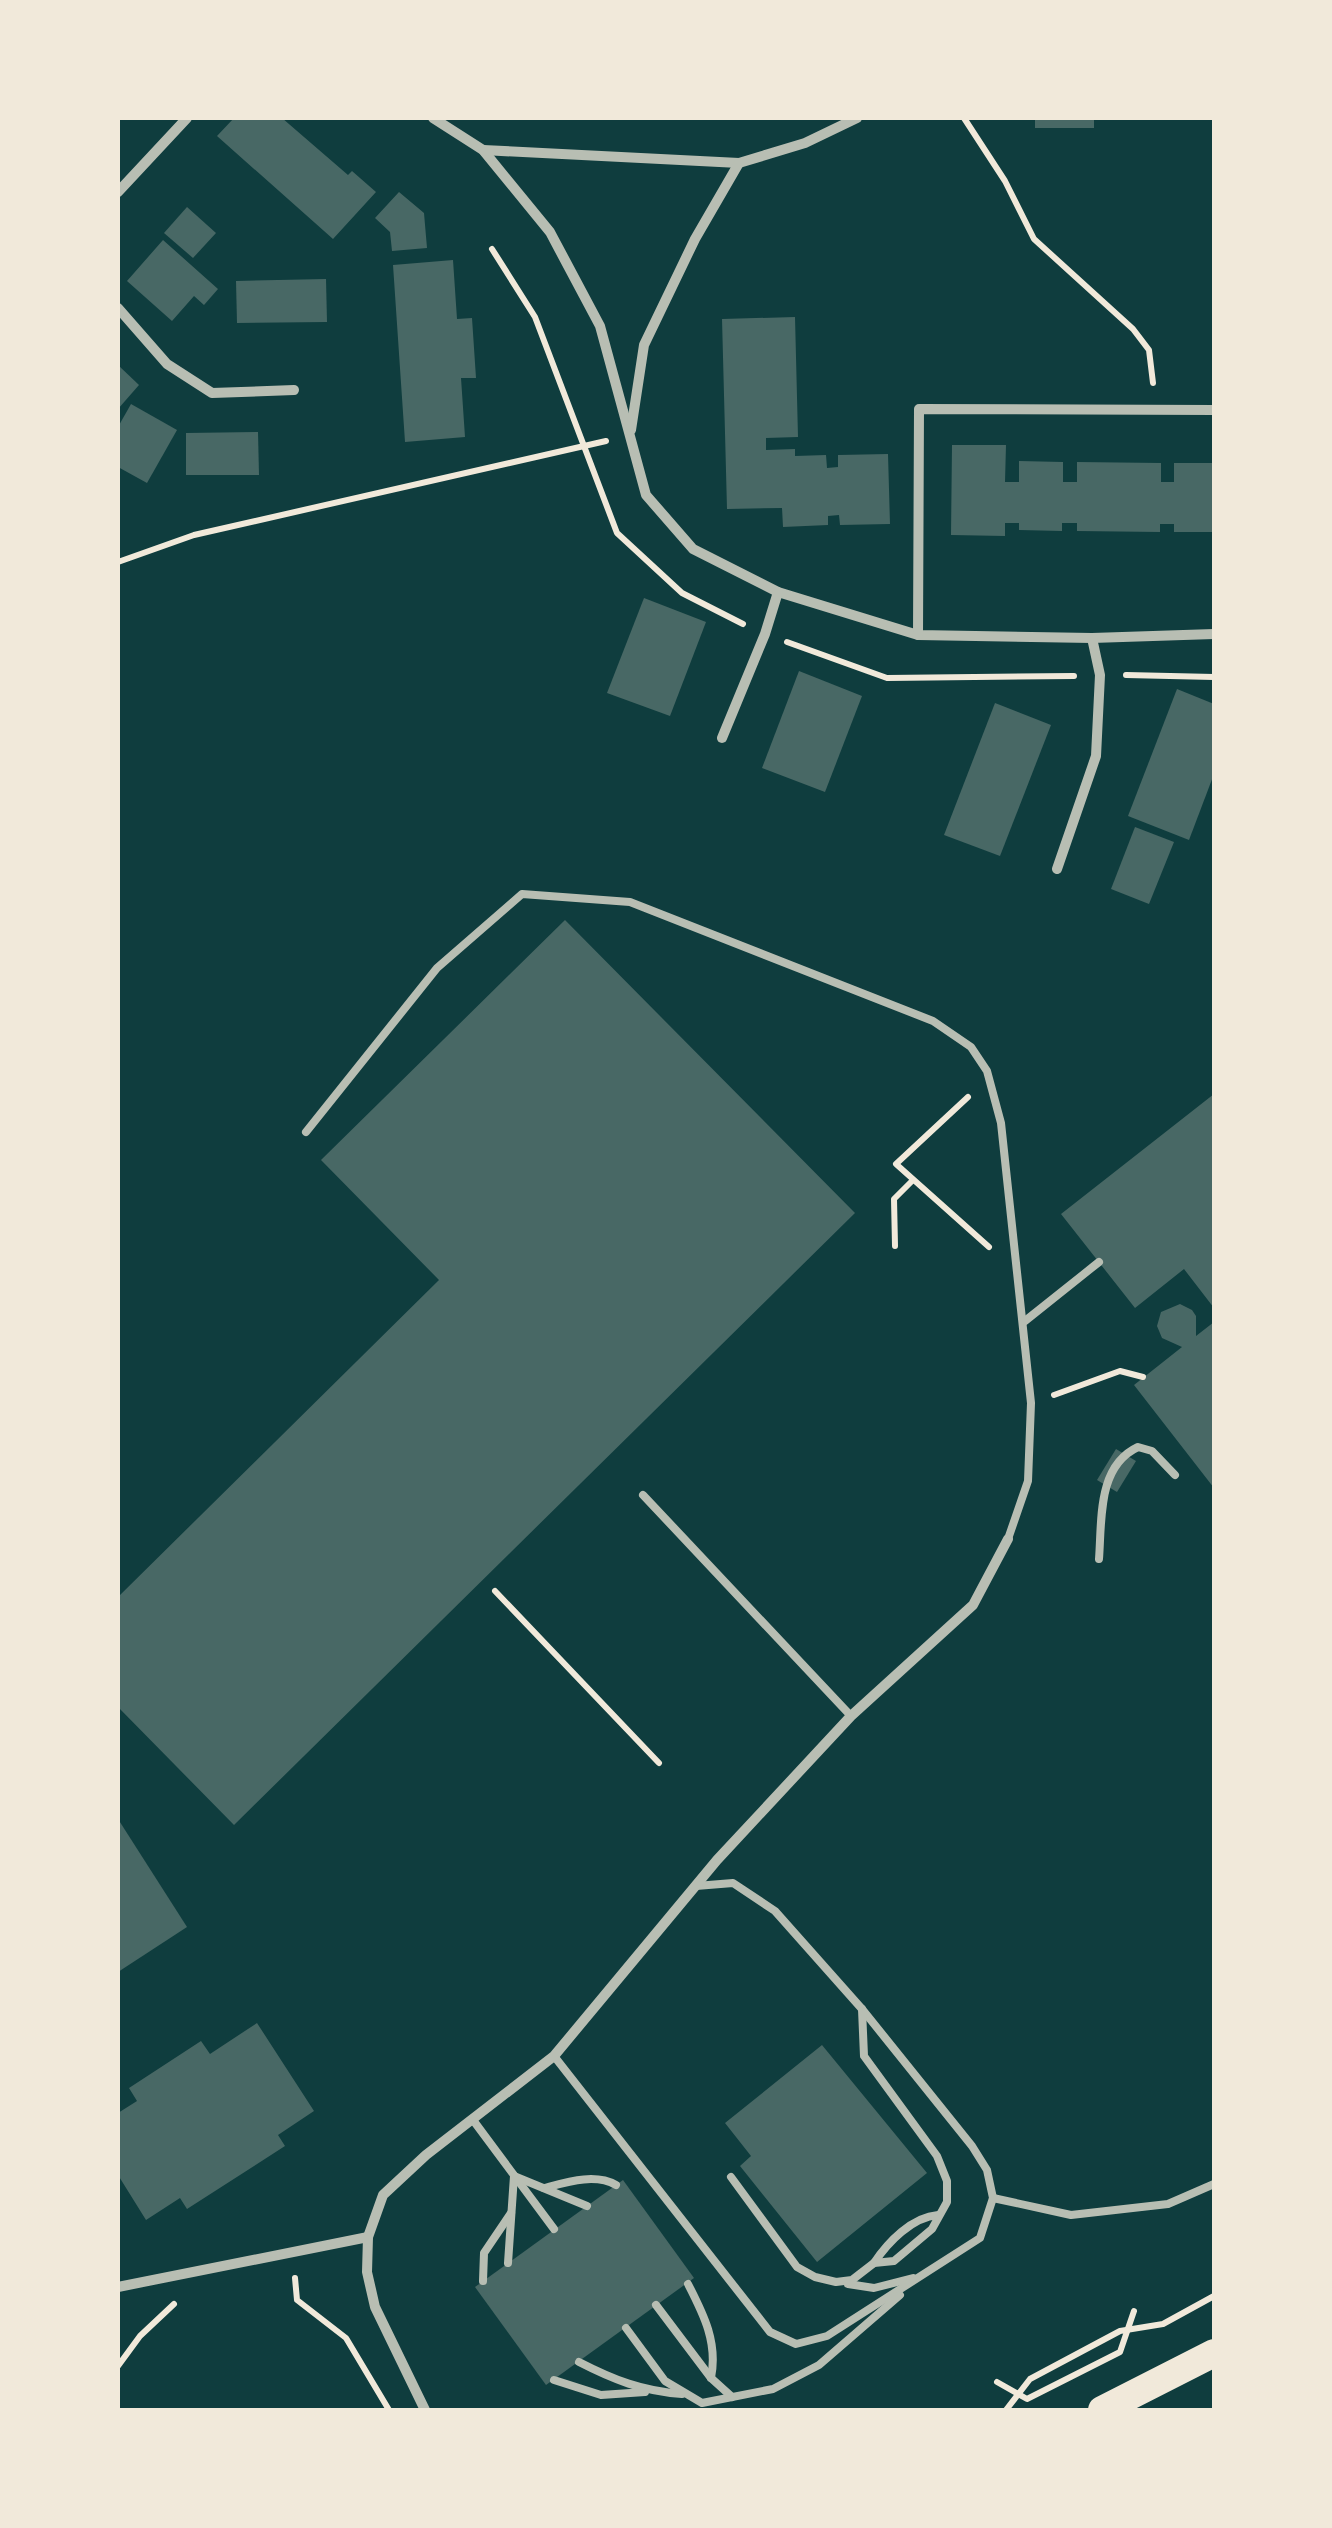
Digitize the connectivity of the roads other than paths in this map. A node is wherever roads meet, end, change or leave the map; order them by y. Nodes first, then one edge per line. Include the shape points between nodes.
1 (187, 118) edge
2 (433, 118) edge
3 (849, 119) edge
4 (482, 150) junction
5 (739, 164) junction
6 (118, 192) edge
7 (118, 308) edge
8 (294, 390) dead end
9 (1214, 410) edge
10 (630, 436) junction
11 (778, 592) junction
12 (1214, 634) edge
13 (918, 635) junction
14 (1092, 638) junction
15 (722, 738) dead end
16 (1056, 869) dead end
17 (306, 1132) dead end
18 (1099, 1262) dead end
19 (1024, 1322) junction
20 (1175, 1475) dead end
21 (643, 1495) dead end
22 (1008, 1539) joint
23 (1098, 1559) dead end
24 (851, 1716) junction
25 (696, 1886) junction
26 (862, 2009) junction
27 (554, 2056) junction
28 (474, 2120) junction
29 (514, 2176) junction
30 (731, 2177) dead end
31 (1214, 2184) edge
32 (616, 2185) dead end
33 (544, 2188) junction
34 (994, 2198) junction
35 (586, 2206) dead end
36 (511, 2212) junction
37 (938, 2215) junction
38 (554, 2230) dead end
39 (368, 2237) junction
40 (508, 2263) dead end
41 (874, 2263) junction
42 (922, 2275) junction
43 (484, 2281) dead end
44 (836, 2282) junction
45 (688, 2284) dead end
46 (118, 2287) edge
47 (656, 2305) dead end
48 (626, 2328) dead end
49 (1214, 2354) edge
50 (579, 2362) dead end
51 (711, 2378) junction
52 (554, 2380) dead end
53 (650, 2392) junction
54 (686, 2394) junction
55 (732, 2397) junction
56 (425, 2410) edge
57 (1102, 2410) edge

1 - 6 street
2 - 4 street
3 - 5 street via 805,143
4 - 5 street
4 - 10 street via 550,232 600,326
5 - 10 street via 644,346
7 - 8 street via 167,364 212,393
9 - 13 street via 918,409
10 - 11 street via 646,495 694,549
11 - 13 street
11 - 15 street
12 - 14 street
13 - 14 street
14 - 16 street via 1100,675 1096,756
17 - 19 lane via 437,968 522,894 630,902 934,1022 971,1047 987,1071 1001,1123
18 - 19 lane
19 - 22 lane via 1028,1481
20 - 23 lane via 1152,1451 1138,1446 1123,1454 1105,1485
21 - 24 lane
22 - 24 street via 973,1606
24 - 25 street
25 - 26 lane via 733,1883 776,1911
25 - 27 street
26 - 34 lane via 972,2146
26 - 37 lane via 864,2056 937,2156 947,2181 947,2202
27 - 28 street
27 - 42 lane via 770,2332 796,2344 826,2336
28 - 29 lane
28 - 39 street via 383,2195
29 - 33 lane
29 - 36 lane
29 - 38 lane
30 - 44 lane via 798,2267
31 - 34 lane via 1168,2204 1071,2215
32 - 33 lane via 605,2179
33 - 35 lane
34 - 42 lane via 980,2238
36 - 40 lane
36 - 43 lane via 484,2252
37 - 41 lane via 924,2216
37 - 41 lane via 932,2230 894,2261
39 - 46 street
39 - 56 street via 366,2272 375,2308
41 - 44 lane via 852,2280
42 - 44 lane via 874,2288
42 - 55 lane via 819,2365 773,2389
45 - 51 lane via 710,2332
47 - 51 lane
48 - 54 lane via 665,2381
49 - 57 highway
50 - 53 lane
51 - 55 lane
52 - 53 lane via 601,2395
53 - 54 lane
54 - 55 lane via 702,2403

